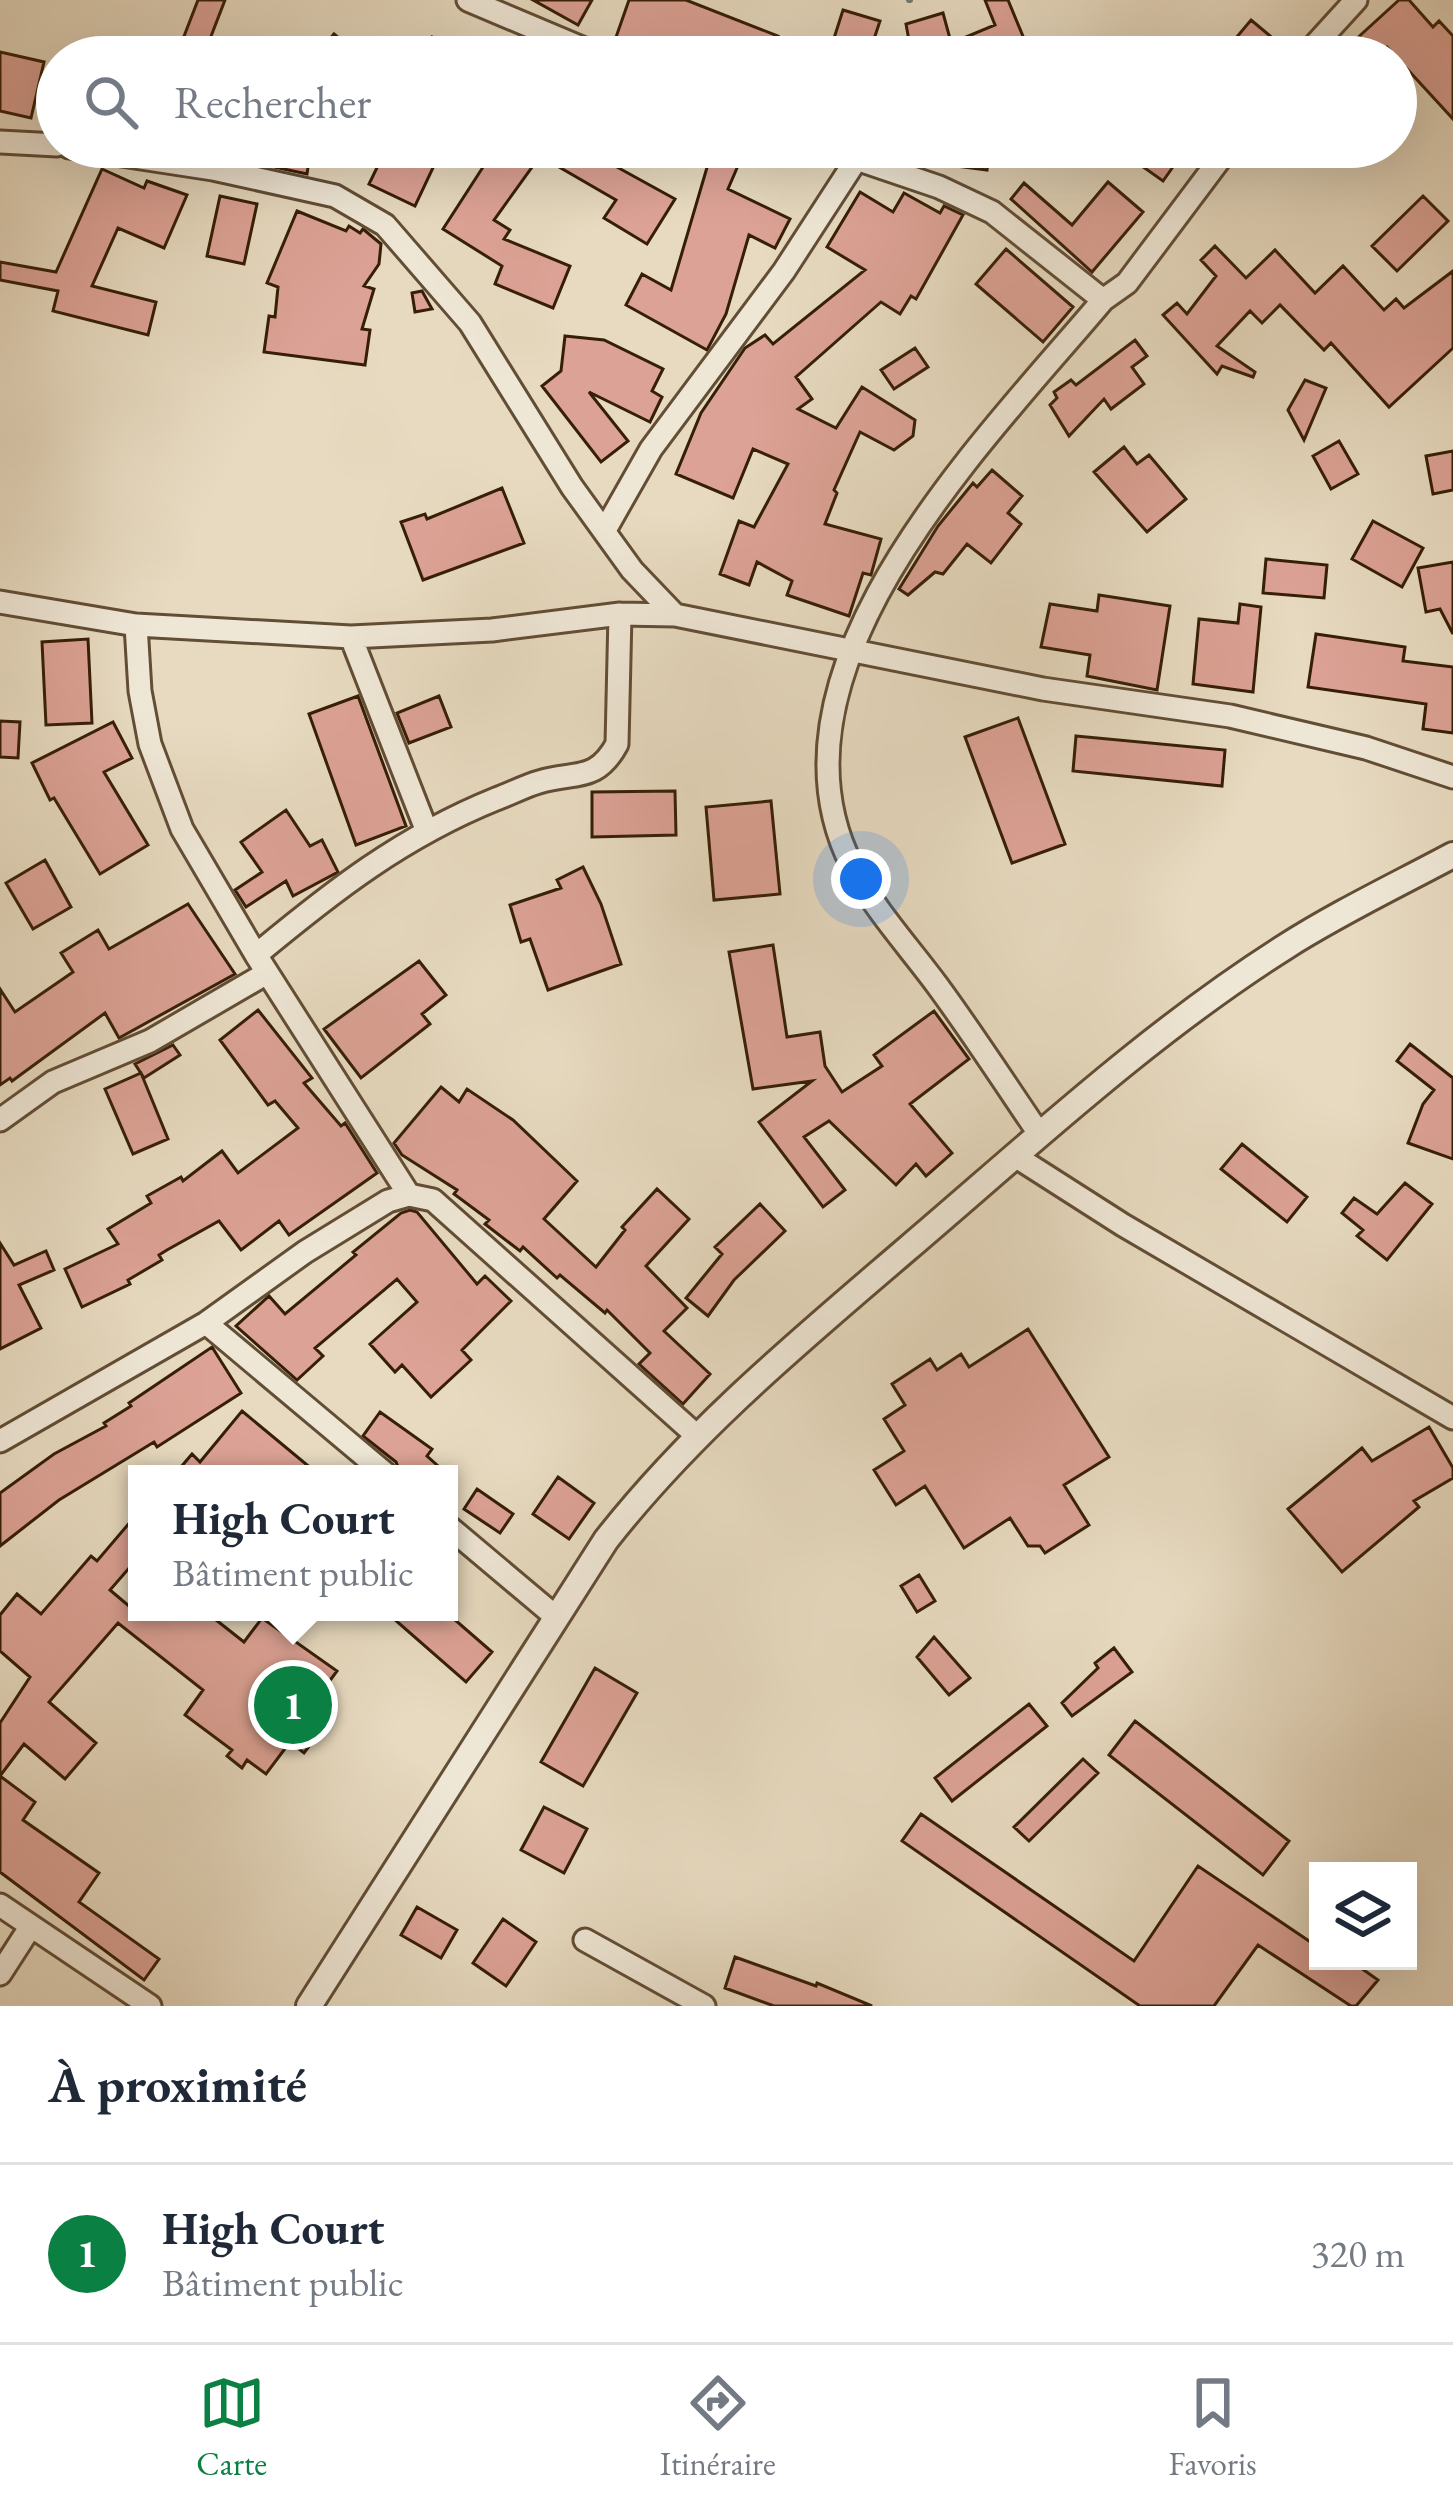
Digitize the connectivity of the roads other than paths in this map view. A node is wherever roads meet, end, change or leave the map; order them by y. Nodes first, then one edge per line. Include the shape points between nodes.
1 (468, 0) edge
2 (1356, 0) edge
3 (554, 36) edge
4 (1323, 36) edge
5 (0, 142) edge
6 (36, 144) edge
7 (200, 168) edge
8 (851, 168) edge
9 (881, 168) edge
10 (1212, 168) edge
11 (1103, 300) junction
12 (605, 530) junction
13 (0, 602) edge
14 (620, 614) junction
15 (675, 615) junction
16 (136, 626) junction
17 (351, 637) junction
18 (848, 652) junction
19 (1453, 778) edge
20 (426, 829) junction
21 (1453, 855) edge
22 (261, 964) junction
23 (0, 1120) edge
24 (1040, 1136) junction
25 (1015, 1156) junction
26 (409, 1195) junction
27 (206, 1323) junction
28 (1453, 1418) edge
29 (696, 1435) junction
30 (0, 1441) edge
31 (375, 1465) edge
32 (458, 1535) edge
33 (556, 1617) junction
34 (0, 1905) edge
35 (31, 1926) junction
36 (585, 1940) dead end
37 (0, 1974) edge
38 (150, 2006) edge
39 (309, 2006) edge
40 (704, 2006) edge

1 - 3 street
2 - 4 street
5 - 6 street
7 - 12 street via 335,196 385,225 470,323
8 - 12 street via 651,449
9 - 11 street via 992,212
10 - 11 street via 1127,283
11 - 18 street via 926,512
12 - 15 street
13 - 16 street
14 - 15 street
14 - 17 street
14 - 20 street via 616,743 608,762
15 - 18 street
16 - 17 street
16 - 22 street via 149,744 182,829
17 - 20 street
18 - 19 street via 1229,716
18 - 24 street via 830,724 835,824 853,868
20 - 22 street via 342,883
21 - 24 street via 1285,946
22 - 23 street via 150,1041 52,1082
22 - 26 street
24 - 25 street
25 - 28 street
25 - 29 street
26 - 27 street via 322,1242
26 - 29 street via 433,1200
27 - 30 street
27 - 31 street
29 - 33 street via 606,1540
32 - 33 street
33 - 39 street
34 - 35 street
35 - 37 street
35 - 38 street
36 - 40 street

